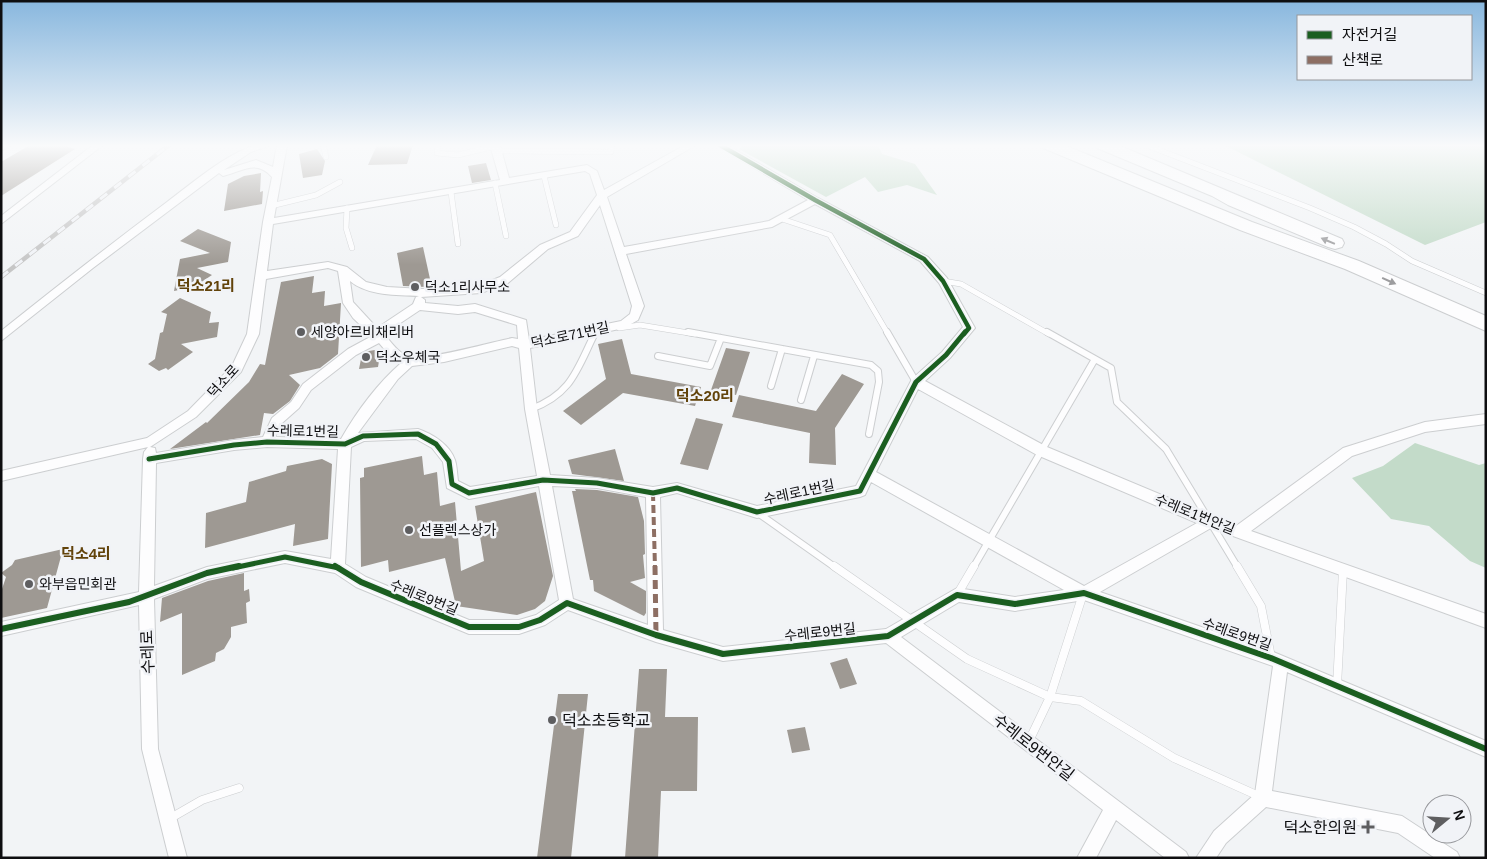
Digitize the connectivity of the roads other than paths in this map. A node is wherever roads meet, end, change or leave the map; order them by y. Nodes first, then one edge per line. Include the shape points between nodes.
1 (48, 185) edge
2 (195, 185) edge
3 (274, 185) edge
4 (336, 185) edge
5 (489, 185) edge
6 (500, 185) edge
7 (546, 185) edge
8 (598, 185) edge
9 (620, 185) edge
10 (789, 185) edge
11 (1124, 185) edge
12 (1147, 185) edge
13 (1175, 185) edge
14 (1201, 185) edge
15 (1250, 185) edge
16 (451, 192) junction
17 (601, 196) junction
18 (815, 200) junction
19 (1234, 201) junction
20 (271, 206) junction
21 (347, 208) junction
22 (782, 219) junction
23 (1, 221) edge
24 (268, 222) junction
25 (556, 224) dead end
26 (1246, 226) junction
27 (506, 236) dead end
28 (458, 244) dead end
29 (352, 248) dead end
30 (621, 252) junction
31 (343, 269) junction
32 (261, 276) junction
33 (943, 281) junction
34 (424, 293) junction
35 (1486, 293) edge
36 (418, 306) junction
37 (1486, 307) edge
38 (1486, 324) edge
39 (378, 335) junction
40 (1, 337) edge
41 (721, 338) junction
42 (523, 345) junction
43 (782, 349) junction
44 (658, 356) dead end
45 (814, 356) junction
46 (1095, 359) junction
47 (409, 362) junction
48 (916, 382) junction
49 (771, 386) dead end
50 (801, 400) dead end
51 (531, 410) junction
52 (1486, 419) edge
53 (869, 434) dead end
54 (150, 442) junction
55 (267, 442) junction
56 (345, 444) junction
57 (1042, 451) junction
58 (149, 459) junction
59 (870, 475) junction
60 (1, 476) edge
61 (543, 480) junction
62 (653, 493) junction
63 (757, 512) junction
64 (1210, 522) junction
65 (1238, 532) junction
66 (988, 540) junction
67 (338, 567) junction
68 (1344, 569) junction
69 (1084, 593) junction
70 (148, 595) junction
71 (957, 595) junction
72 (567, 603) junction
73 (1486, 620) edge
74 (913, 623) junction
75 (1, 629) edge
76 (656, 635) junction
77 (888, 636) junction
78 (1276, 660) junction
79 (1337, 686) junction
80 (1050, 697) junction
81 (1028, 742) junction
82 (1486, 750) edge
83 (239, 788) dead end
84 (1263, 798) junction
85 (1113, 808) junction
86 (168, 820) junction
87 (178, 858) edge
88 (1086, 858) edge
89 (1180, 858) edge
90 (1205, 858) edge
91 (1451, 858) edge

1 - 23 street
2 - 40 street
3 - 20 street, 덕소로
4 - 20 lane via 306,199
5 - 16 street
6 - 27 lane
7 - 25 lane
8 - 17 street
9 - 17 street
10 - 18 street, 수레로1번길
11 - 26 highway
12 - 26 highway
13 - 19 highway
14 - 19 highway
15 - 35 lane via 1336,219 1412,261
16 - 21 street
16 - 28 lane
17 - 30 street
17 - 34 street via 574,234 544,247 504,280 481,289
18 - 22 street
18 - 33 street, 수레로1번길 via 924,259
37 -> 19 highway
20 - 24 street, 덕소로
21 - 24 street
21 - 29 lane via 346,228
22 - 30 street via 772,224
22 - 48 lane via 830,234
24 - 32 street, 덕소로
26 -> 38 highway via 1352,265
30 - 42 street, 덕소로71번길 via 638,306 634,318 624,324
31 - 32 street via 328,265
31 - 34 street via 362,285 387,291
31 - 39 street via 348,303
32 - 54 street, 덕소로 via 252,334 237,370 192,414
33 - 46 lane via 960,284
33 - 48 street, 수레로1번길 via 969,328 946,356
34 - 36 street
36 - 39 street
36 - 42 street via 458,310 475,308 522,323
39 - 47 street via 396,356
39 - 55 street via 307,387 295,406 276,421
41 - 43 lane
41 - 44 lane via 710,366
41 - 51 lane via 640,325 595,333 575,378 556,398
42 - 47 street, 덕소로71번길 via 512,342 444,358
42 - 51 street
43 - 45 lane
43 - 49 lane
45 - 50 lane
45 - 53 lane via 871,365 878,371 879,382
46 - 57 lane
46 - 64 lane via 1111,368 1116,402 1166,449
47 - 56 street via 356,423
48 - 57 street, 수레로1번안길
48 - 59 street, 수레로1번길
51 - 61 street
52 - 65 street via 1425,427 1348,452
54 - 58 street, 수레로
54 - 60 street, 덕소로
55 - 56 street, 수레로1번길
55 - 58 street, 수레로1번길
56 - 61 street, 수레로1번길 via 362,436 418,434 436,444 450,461 452,484 469,493
56 - 67 street
57 - 64 street, 수레로1번안길
57 - 66 lane
58 - 70 street, 수레로
59 - 63 street, 수레로1번길 via 860,491
59 - 66 street
61 - 62 street, 수레로1번길 via 597,483
61 - 72 street
62 - 63 street, 수레로1번길 via 677,488
62 - 76 street
63 - 74 lane
64 - 65 street, 수레로1번안길
64 - 69 street
64 - 78 lane via 1261,606
65 - 68 street, 수레로1번안길
66 - 69 street
66 - 71 lane
67 - 70 street, 수레로9번길 via 285,558 208,573
67 - 72 street, 수레로9번길 via 360,582 469,627 519,627 540,620
68 - 73 street, 수레로1번안길
68 - 79 lane
69 - 71 street, 수레로9번길 via 1015,604
69 - 78 street, 수레로9번길
69 - 80 lane
70 - 75 street, 수레로9번길 via 129,602
70 - 86 street, 수레로 via 150,749
71 - 74 street, 수레로9번길
72 - 76 street, 수레로9번길
74 - 77 street, 수레로9번길
74 - 80 lane via 967,659
76 - 77 street, 수레로9번길 via 723,654
77 - 81 street, 수레로9번안길
78 - 79 street, 수레로9번길
78 - 84 street
79 - 82 street, 수레로9번길
80 - 81 lane
80 - 84 lane via 1082,701 1174,758
81 - 85 street, 수레로9번안길
83 - 86 lane via 202,800
84 - 90 street via 1220,837
84 - 91 street via 1402,825
85 - 88 street
85 - 89 street, 수레로9번안길
86 - 87 street, 수레로

